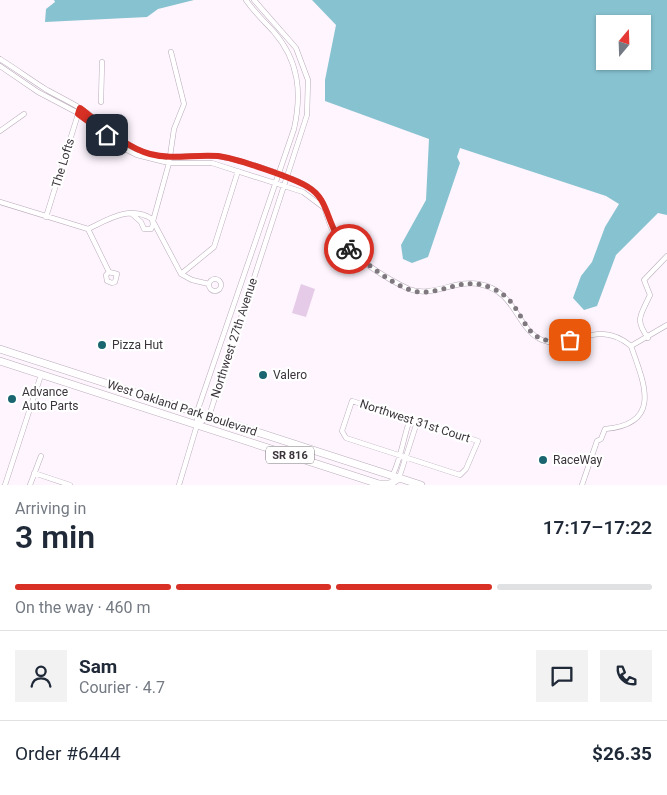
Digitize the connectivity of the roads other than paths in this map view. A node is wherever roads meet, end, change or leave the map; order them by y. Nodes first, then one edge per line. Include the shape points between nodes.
1 (246, 0) edge
2 (254, 0) edge
3 (171, 52) dead end
4 (0, 59) edge
5 (102, 62) dead end
6 (0, 66) edge
7 (21, 73) junction
8 (18, 78) junction
9 (101, 102) dead end
10 (80, 108) junction
11 (24, 114) dead end
12 (78, 114) junction
13 (0, 131) edge
14 (170, 157) junction
15 (169, 163) junction
16 (238, 171) junction
17 (278, 175) junction
18 (287, 178) junction
19 (275, 184) junction
20 (283, 187) junction
21 (0, 201) edge
22 (157, 207) junction
23 (326, 211) junction
24 (128, 213) junction
25 (46, 217) junction
26 (148, 217) junction
27 (141, 222) junction
28 (153, 222) junction
29 (151, 229) junction
30 (88, 230) junction
31 (158, 233) junction
32 (667, 256) edge
33 (108, 272) dead end
34 (181, 274) junction
35 (209, 284) dead end
36 (667, 325) edge
37 (648, 338) junction
38 (631, 346) junction
39 (0, 349) edge
40 (0, 361) edge
41 (42, 363) junction
42 (57, 367) junction
43 (21, 368) junction
44 (42, 375) junction
45 (197, 412) junction
46 (209, 416) junction
47 (410, 419) junction
48 (417, 422) junction
49 (197, 425) junction
50 (398, 455) junction
51 (41, 456) dead end
52 (405, 457) junction
53 (34, 473) junction
54 (396, 479) edge
55 (6, 485) edge
56 (30, 485) edge
57 (70, 485) edge
58 (179, 485) edge
59 (381, 485) edge
60 (421, 485) edge
61 (582, 485) edge

1 - 17 street via 282,42 297,76 296,118
2 - 18 street, Northwest 27th Avenue via 296,48 308,80 307,115
3 - 14 street via 184,104 174,129
4 - 7 street
5 - 9 street
6 - 8 street
7 - 8 street
7 - 10 street
8 - 12 street
10 - 12 street, The Lofts
10 - 14 street via 136,148
11 - 13 street
12 - 15 street via 129,152
12 - 25 street, The Lofts
14 - 15 street
14 - 17 street via 223,157
15 - 16 street via 208,162
15 - 22 street
16 - 19 street
16 - 34 street via 214,247
17 - 18 street
17 - 19 street
18 - 20 street, Northwest 27th Avenue
18 - 23 street via 302,183 318,195
19 - 20 street
19 - 45 street
20 - 23 street via 310,195
20 - 46 street, Northwest 27th Avenue
21 - 25 street
22 - 26 street
22 - 28 street
23 - 38 street via 332,230 342,244 410,289 420,292 479,284 508,299 531,332 544,341 557,342 603,333 622,338
24 - 26 street
24 - 27 street
24 - 30 street via 116,215
25 - 30 street
26 - 27 street
26 - 28 street
27 - 29 street via 144,229
28 - 29 street
28 - 31 street
29 - 31 street
30 - 33 street
31 - 34 street
32 - 37 street via 644,280 650,295 639,326
34 - 35 street
36 - 37 street
37 - 38 street
38 - 61 street via 645,388 643,410 629,424 605,429 597,441
39 - 41 main road, West Oakland Park Boulevard / SR 816
40 - 43 main road, West Oakland Park Boulevard / SR 816
41 - 42 main road, West Oakland Park Boulevard / SR 816
41 - 43 main road
42 - 44 main road via 45,370
42 - 45 main road, West Oakland Park Boulevard / SR 816
43 - 44 main road, West Oakland Park Boulevard / SR 816
44 - 49 main road, West Oakland Park Boulevard / SR 816
44 - 55 street
45 - 46 main road, West Oakland Park Boulevard / SR 816
45 - 49 street
46 - 49 street
46 - 54 main road, West Oakland Park Boulevard / SR 816
47 - 48 street, Northwest 31st Court
47 - 50 street
47 - 50 street, Northwest 31st Court via 352,401 342,431 346,438
48 - 52 street
48 - 52 street, Northwest 31st Court via 478,441 460,475
49 - 58 street
49 - 59 main road, West Oakland Park Boulevard / SR 816
50 - 52 street
50 - 54 street
51 - 53 street
52 - 54 street
53 - 56 street
53 - 57 street
54 - 59 main road
54 - 60 main road, West Oakland Park Boulevard / SR 816

